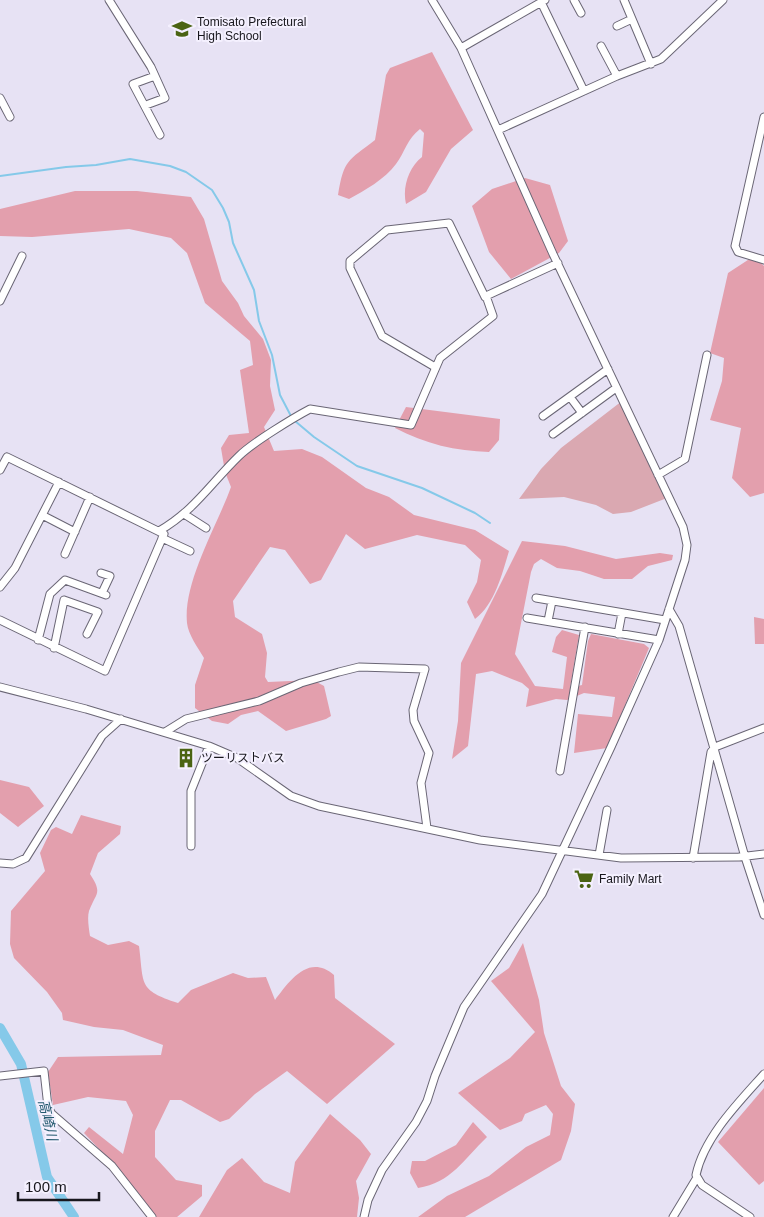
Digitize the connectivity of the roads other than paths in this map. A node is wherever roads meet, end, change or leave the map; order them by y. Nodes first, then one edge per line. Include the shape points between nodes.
1 (109, 0) edge
2 (432, 0) edge
3 (574, 0) edge
4 (624, 0) edge
5 (723, 0) edge
6 (543, 1) edge
7 (581, 12) dead end
8 (632, 18) junction
9 (618, 26) dead end
10 (601, 46) dead end
11 (461, 48) junction
12 (651, 64) junction
13 (155, 76) junction
14 (617, 76) junction
15 (584, 91) junction
16 (0, 98) edge
17 (146, 105) junction
18 (10, 117) dead end
19 (764, 118) edge
20 (498, 130) junction
21 (160, 135) dead end
22 (762, 141) edge
23 (22, 256) dead end
24 (764, 260) edge
25 (558, 263) junction
26 (486, 296) junction
27 (0, 301) edge
28 (707, 355) dead end
29 (435, 367) junction
30 (608, 369) junction
31 (616, 388) junction
32 (570, 397) junction
33 (582, 413) junction
34 (544, 416) dead end
35 (553, 434) dead end
36 (0, 470) edge
37 (658, 474) junction
38 (59, 482) junction
39 (90, 497) junction
40 (184, 514) junction
41 (42, 516) junction
42 (206, 528) dead end
43 (75, 532) junction
44 (161, 535) junction
45 (190, 550) dead end
46 (65, 554) dead end
47 (101, 573) dead end
48 (0, 587) edge
49 (536, 598) dead end
50 (552, 601) junction
51 (669, 609) junction
52 (622, 613) junction
53 (527, 618) dead end
54 (0, 620) edge
55 (666, 620) junction
56 (548, 621) junction
57 (585, 627) junction
58 (87, 634) dead end
59 (618, 634) junction
60 (38, 640) junction
61 (659, 640) junction
62 (54, 648) junction
63 (0, 686) edge
64 (121, 719) junction
65 (764, 728) edge
66 (164, 732) junction
67 (209, 746) junction
68 (714, 747) junction
69 (560, 771) dead end
70 (607, 810) dead end
71 (427, 828) junction
72 (191, 846) dead end
73 (563, 850) junction
74 (764, 854) edge
75 (599, 855) junction
76 (745, 856) junction
77 (693, 858) junction
78 (0, 863) edge
79 (764, 915) edge
80 (764, 1074) edge
81 (0, 1076) edge
82 (696, 1179) junction
83 (152, 1217) edge
84 (364, 1217) edge
85 (673, 1217) edge
86 (750, 1217) edge

1 - 13 street
2 - 11 street
3 - 7 street
4 - 8 street
5 - 12 street via 668,54
6 - 11 street
6 - 15 street
8 - 9 street
8 - 12 street
10 - 14 street
11 - 20 street
12 - 14 street
13 - 17 street via 165,98
13 - 17 street via 133,84
14 - 15 street
15 - 20 street
16 - 18 street
17 - 21 street
19 - 22 street
20 - 25 street
22 - 24 street via 735,246 738,252
23 - 27 street
25 - 26 street
25 - 30 street
26 - 29 street via 493,316 440,358
26 - 29 street via 449,223 387,230 350,261 350,268 382,336
28 - 37 street via 685,460
29 - 40 street via 411,425 310,409 240,455
30 - 31 street
30 - 32 street
31 - 33 street
31 - 37 street
32 - 33 street
32 - 34 street
33 - 35 street
36 - 38 street via 7,457
37 - 51 street via 686,538 685,560
38 - 39 street
38 - 41 street
39 - 43 street
39 - 44 street
40 - 42 street
40 - 44 street
41 - 43 street
41 - 48 street via 15,568
43 - 46 street
44 - 45 street
44 - 62 street via 105,671
47 - 60 street via 110,576 104,594 65,580 50,594
49 - 50 street
50 - 52 street
50 - 56 street
51 - 55 street
51 - 68 street via 679,626
52 - 55 street
52 - 59 street
53 - 56 street
54 - 60 street
55 - 61 street
56 - 57 street
57 - 59 street
57 - 69 street
58 - 62 street via 98,612 64,600
59 - 61 street
60 - 62 street
61 - 73 street
63 - 64 street
64 - 66 street
64 - 78 street via 102,736 26,858 13,864
65 - 68 street
66 - 67 street
66 - 71 street via 186,719 259,701 338,672 359,667 424,669 413,710 414,721 429,753 421,783
67 - 71 street via 237,758 272,784 309,803
67 - 72 street via 191,791
68 - 76 street
68 - 77 street
70 - 75 street
71 - 73 street via 480,840
73 - 75 street
73 - 84 street via 542,894 464,1007 427,1101 382,1170
74 - 76 street
75 - 77 street
76 - 77 street
76 - 79 street
80 - 82 street via 713,1137
81 - 83 street via 44,1071 48,1107 52,1114 112,1166
82 - 85 street
82 - 86 street

